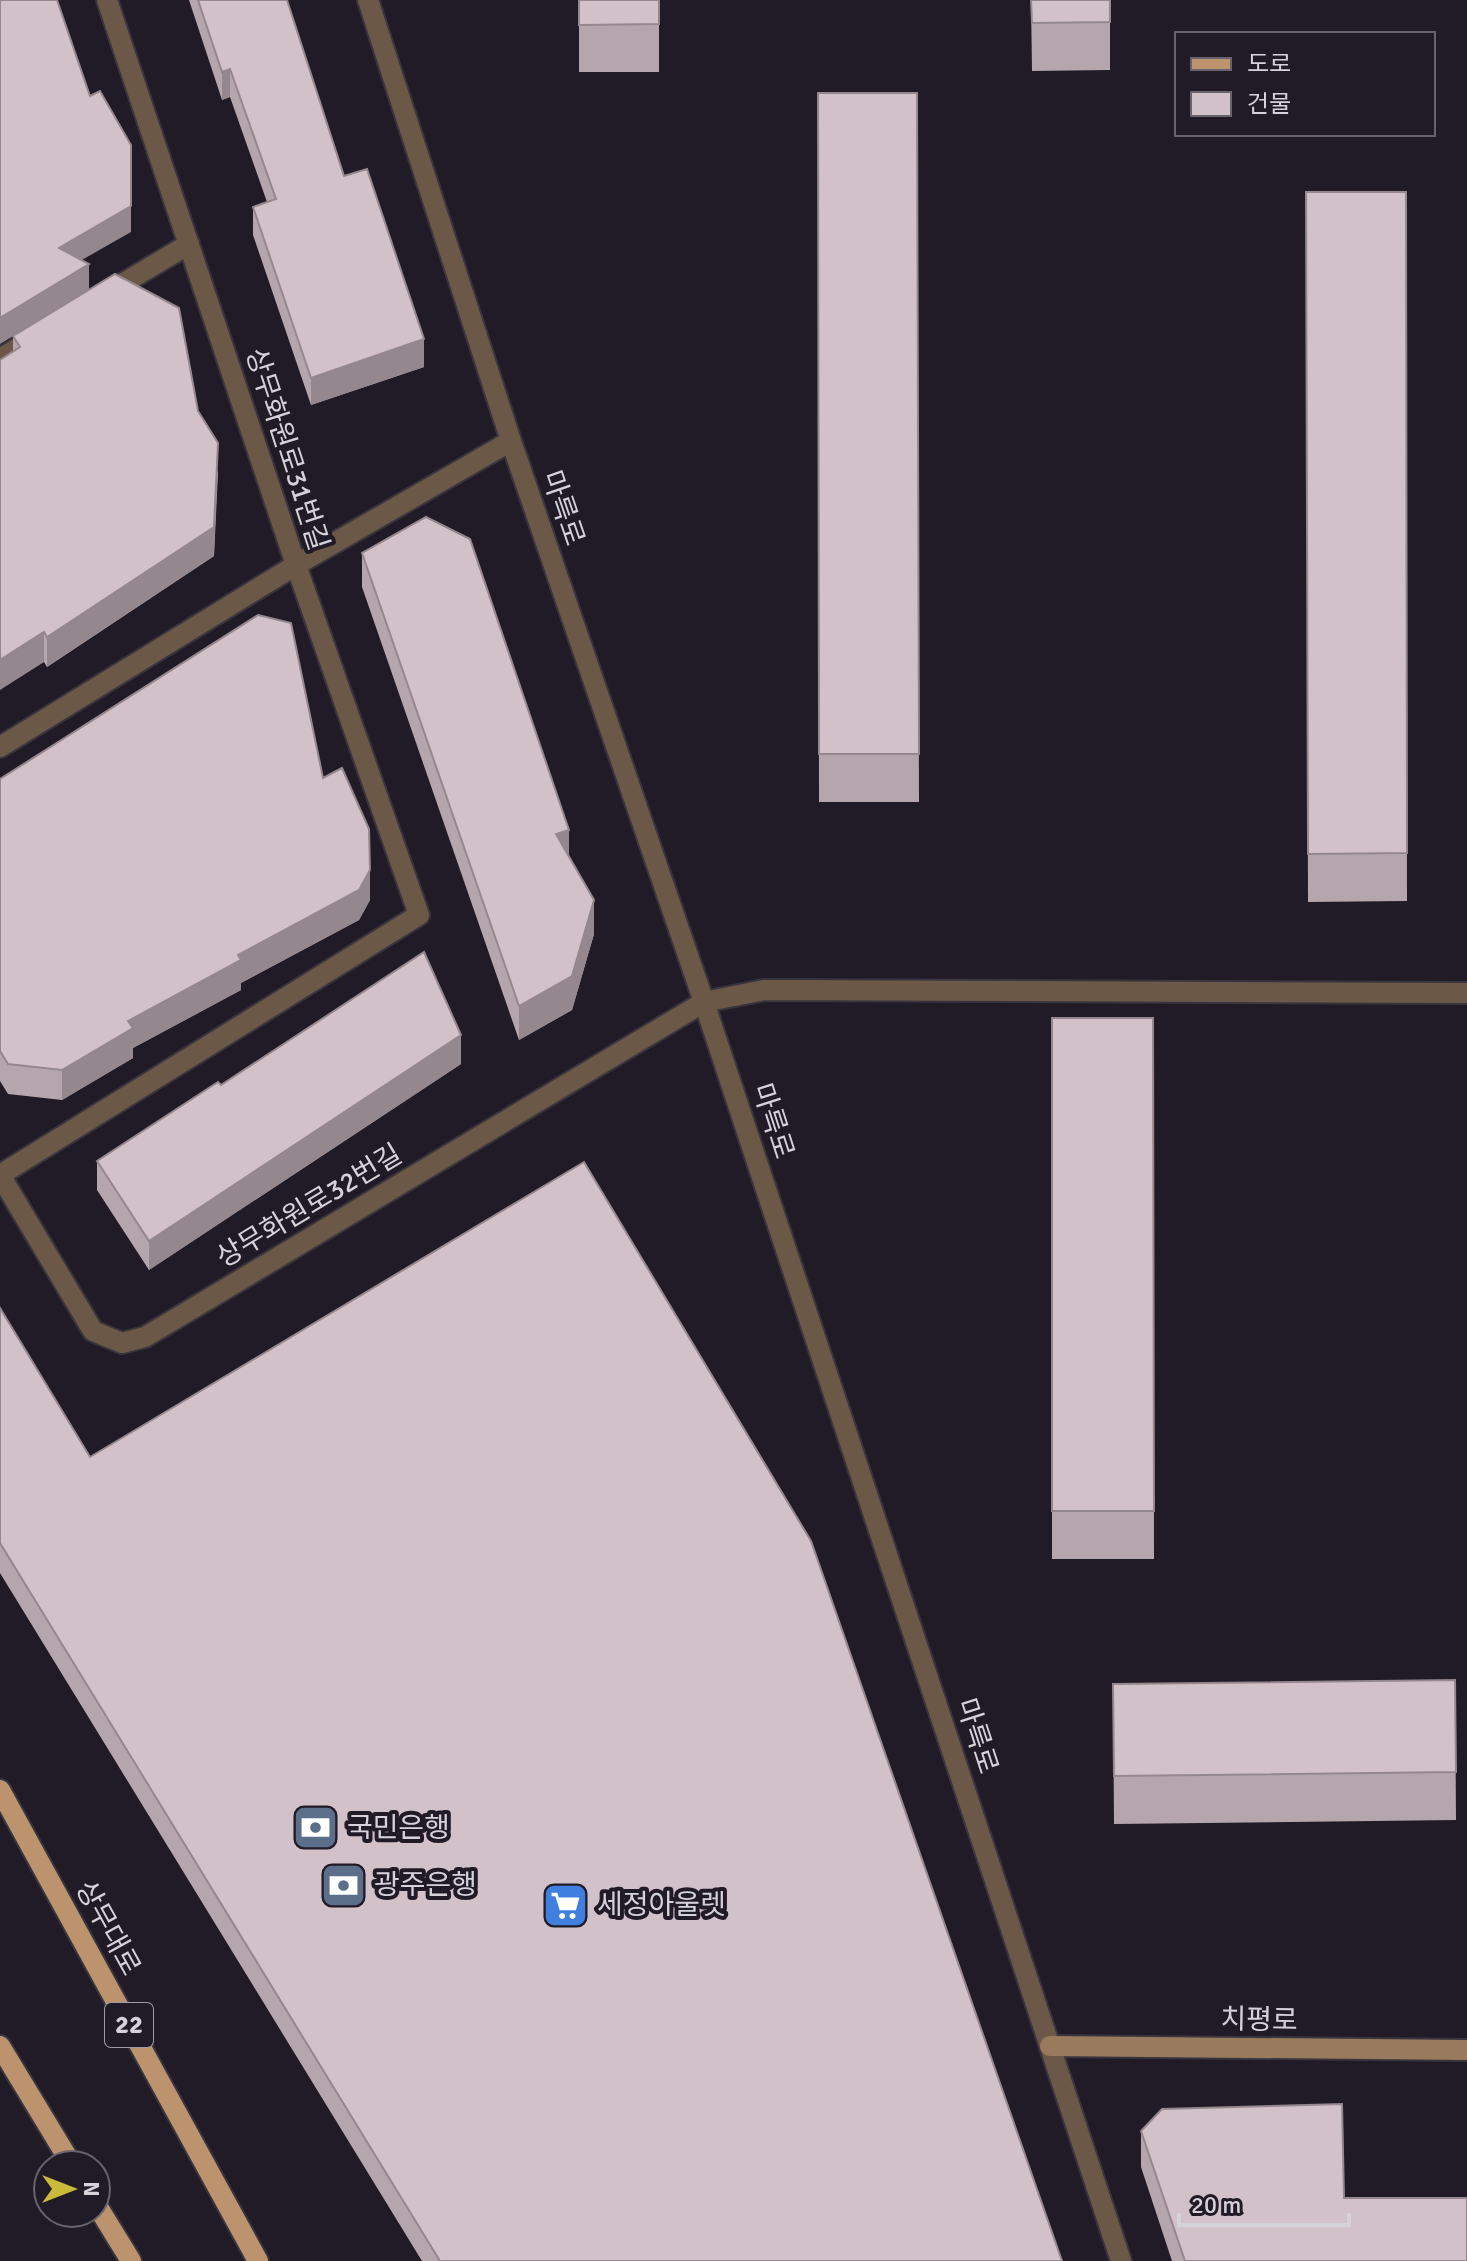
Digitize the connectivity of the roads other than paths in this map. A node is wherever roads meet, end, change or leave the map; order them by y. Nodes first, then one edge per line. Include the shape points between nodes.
1 (107, 0) edge
2 (368, 0) edge
3 (189, 244) junction
4 (94, 301) edge
5 (54, 326) edge
6 (0, 359) edge
7 (511, 441) junction
8 (296, 565) junction
9 (0, 747) edge
10 (419, 915) joint
11 (1467, 993) edge
12 (704, 1002) junction
13 (0, 1175) edge
14 (0, 1790) edge
15 (0, 2046) edge
16 (1050, 2046) junction
17 (1467, 2050) edge
18 (62, 2149) edge
19 (111, 2229) edge
20 (131, 2261) edge
21 (258, 2261) edge
22 (1121, 2261) edge

1 - 3 street, 상무화원로31번길
2 - 7 street, 마륵로
3 - 4 street
3 - 8 street, 상무화원로31번길
5 - 6 street
7 - 8 street
7 - 12 street, 마륵로
8 - 9 street
8 - 10 street, 상무화원로31번길
10 - 13 street, 상무화원로32번길
11 - 12 street, 상무화원로32번길 via 764,990
12 - 13 street, 상무화원로32번길 via 145,1337 122,1343 93,1331
12 - 16 street, 마륵로
14 - 21 main road, 상무대로 / 22
15 - 18 main road
16 - 17 street, 치평로
16 - 22 street, 마륵로
19 - 20 main road

